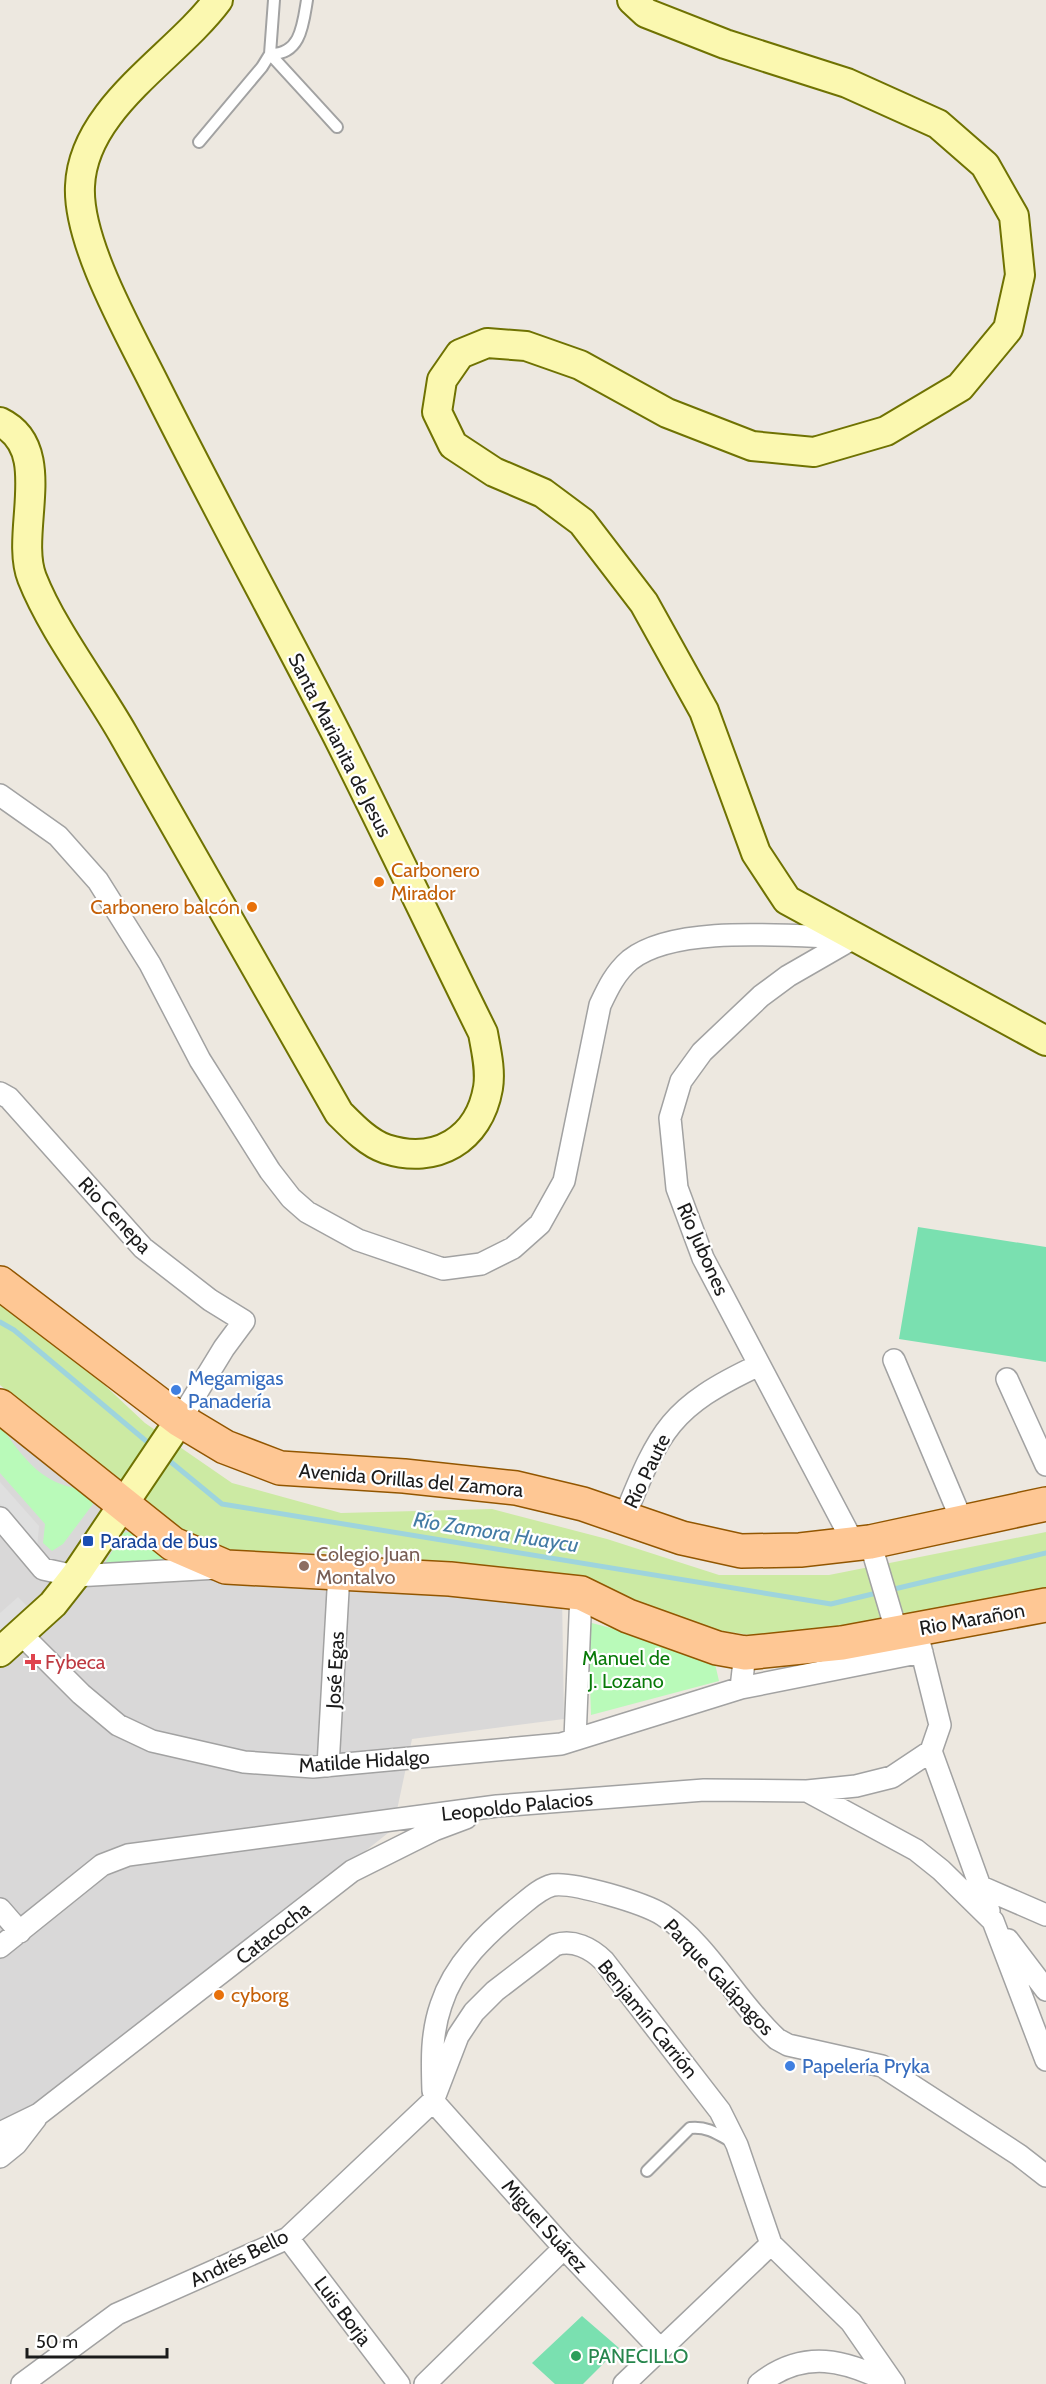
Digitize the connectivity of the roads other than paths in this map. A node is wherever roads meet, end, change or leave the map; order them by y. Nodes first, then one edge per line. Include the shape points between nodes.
1 (218, 0) edge
2 (274, 0) edge
3 (307, 0) edge
4 (632, 0) edge
5 (270, 54) junction
6 (337, 127) dead end
7 (199, 142) dead end
8 (0, 422) edge
9 (0, 795) edge
10 (855, 938) junction
11 (1046, 1041) edge
12 (3, 1101) edge
13 (0, 1283) edge
14 (894, 1360) dead end
15 (759, 1365) junction
16 (1007, 1379) dead end
17 (0, 1406) edge
18 (175, 1427) junction
19 (1046, 1465) edge
20 (128, 1496) junction
21 (1046, 1504) edge
22 (0, 1518) edge
23 (624, 1518) junction
24 (962, 1521) junction
25 (862, 1543) junction
26 (226, 1567) junction
27 (339, 1573) junction
28 (75, 1576) junction
29 (582, 1593) junction
30 (1046, 1605) edge
31 (912, 1638) junction
32 (10, 1643) edge
33 (745, 1653) junction
34 (741, 1688) junction
35 (575, 1739) junction
36 (931, 1751) junction
37 (328, 1766) junction
38 (807, 1791) junction
39 (497, 1806) junction
40 (979, 1886) junction
41 (0, 1910) edge
42 (1046, 1915) edge
43 (993, 1921) junction
44 (20, 1932) junction
45 (0, 1947) edge
46 (1046, 1990) edge
47 (1046, 2060) edge
48 (433, 2101) junction
49 (39, 2114) junction
50 (0, 2133) edge
51 (737, 2145) junction
52 (0, 2157) edge
53 (647, 2171) dead end
54 (1046, 2176) edge
55 (288, 2238) junction
56 (771, 2244) junction
57 (564, 2248) junction
58 (660, 2349) junction
59 (21, 2384) edge
60 (399, 2384) edge
61 (425, 2384) edge
62 (624, 2384) edge
63 (759, 2384) edge
64 (894, 2384) edge

1 - 8 street, Santa Marianita de Jesus via 108,113 88,149 80,185 83,221 90,246 133,340 338,737 483,1033 488,1087 481,1112 467,1135 441,1150 417,1154 385,1148 360,1133 339,1113 101,695 40,598 30,574 25,543 30,466 21,440
2 - 5 lane
3 - 5 lane via 302,31 293,47 282,54
4 - 10 street via 646,13 724,44 847,83 939,124 985,165 1014,216 1020,275 1008,329 960,387 886,431 814,452 752,446 668,414 580,365 526,346 487,343 460,354 442,380 437,412 453,445 494,472 543,493 582,522 644,603 704,711 756,853 787,900
5 - 6 lane
5 - 7 lane
9 - 10 street via 58,836 98,881 150,964 200,1060 270,1172 291,1198 307,1212 358,1240 443,1269 481,1264 513,1248 540,1224 564,1181 600,1005 612,978 631,960 660,944 700,936
10 - 11 street
10 - 15 street, Río Jubones via 788,976 722,1032 681,1082 670,1118 677,1188 687,1219
12 - 18 street, Rio Cenepa via 143,1248 244,1322
13 - 18 main road, Avenida Orillas del Zamora
14 - 24 street
15 - 23 street, Río Paute via 694,1400 672,1421 648,1459
15 - 25 street, Río Jubones
16 - 19 street
17 - 20 main road
18 - 20 street
18 - 23 main road, Avenida Orillas del Zamora via 280,1468 516,1488
20 - 26 main road via 174,1544
20 - 28 street
21 - 24 main road, Avenida Orillas del Zamora
22 - 28 street via 43,1569
23 - 25 main road, Avenida Orillas del Zamora via 682,1538 741,1551
24 - 25 main road, Avenida Orillas del Zamora
25 - 31 street, Río Jubones
26 - 27 main road
26 - 28 street
27 - 29 main road via 450,1579
27 - 37 street, José Egas
28 - 32 street via 53,1604
29 - 33 main road, Rio Marañon via 628,1616 717,1648
29 - 35 street
30 - 31 main road, Rio Marañon
31 - 33 main road, Rio Marañon
31 - 34 street, Matilde Hidalgo
31 - 36 street via 940,1725
32 - 37 street, Matilde Hidalgo via 118,1725 152,1741 244,1762
33 - 34 street
34 - 35 street, Matilde Hidalgo
35 - 37 street, Matilde Hidalgo via 561,1744
36 - 38 street, Leopoldo Palacios via 892,1777 875,1783
36 - 40 street
38 - 39 street, Leopoldo Palacios via 704,1790
38 - 43 street via 916,1850
39 - 44 street, Leopoldo Palacios via 128,1855 102,1865
39 - 49 street, Catacocha via 434,1830 352,1871
40 - 42 street
40 - 43 street
41 - 44 street
43 - 46 street
43 - 47 street
44 - 45 street, Leopoldo Palacios
48 - 51 street, Benjamín Carrión via 458,2036 474,2012 555,1945 575,1943 604,1961 711,2098
48 - 54 street, Parque Galápagos via 432,2043 452,1977 486,1934 537,1892 552,1885 570,1885 647,1906 664,1916 692,1941 777,2039 788,2045 882,2066
48 - 55 street, Andrés Bello
48 - 57 street, Miguel Suárez
49 - 50 street, Catacocha
49 - 52 street, Catacocha
51 - 53 lane via 710,2130 690,2128
51 - 56 street, Benjamín Carrión
55 - 59 street, Andrés Bello via 117,2314
55 - 60 street, Luis Borja
56 - 58 street
56 - 64 street via 851,2322
57 - 58 street, Miguel Suárez
57 - 61 street
58 - 62 street
63 - 64 street via 793,2363 814,2359 865,2370

